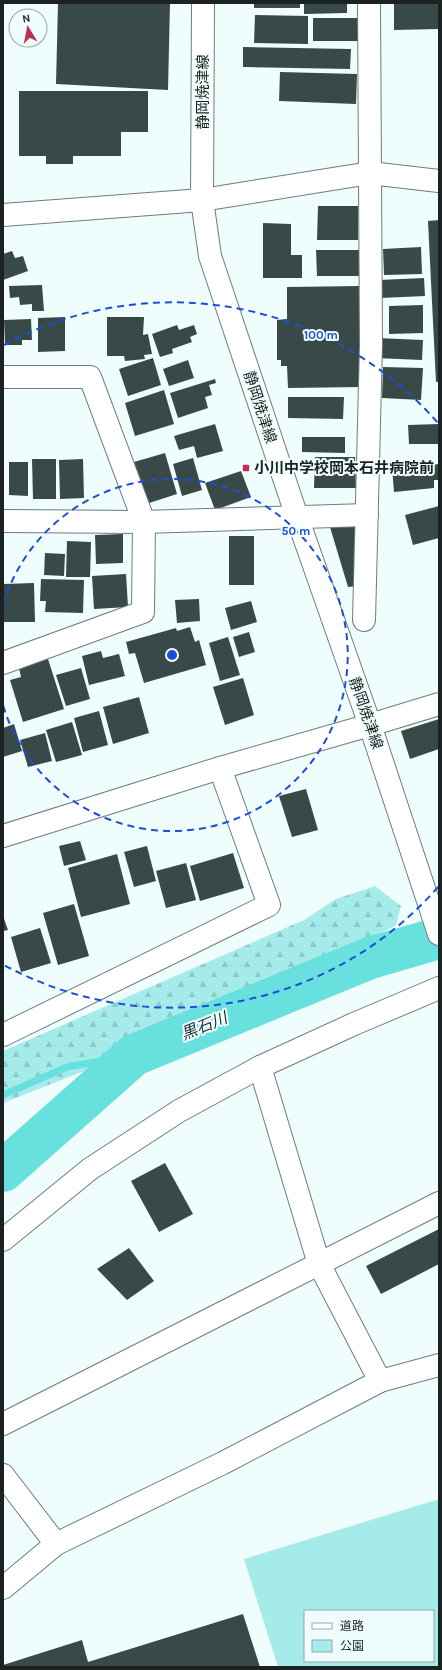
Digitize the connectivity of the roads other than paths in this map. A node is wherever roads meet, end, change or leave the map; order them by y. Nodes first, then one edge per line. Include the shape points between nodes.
1 (203, 3) edge
2 (369, 3) edge
3 (370, 172) junction
4 (439, 181) edge
5 (202, 200) junction
6 (3, 215) edge
7 (3, 377) edge
8 (367, 514) junction
9 (297, 517) junction
10 (3, 521) edge
11 (144, 522) junction
12 (364, 620) dead end
13 (3, 663) edge
14 (439, 704) edge
15 (370, 725) junction
16 (220, 768) junction
17 (3, 836) edge
18 (439, 934) edge
19 (439, 988) edge
20 (3, 1035) edge
21 (260, 1067) junction
22 (439, 1203) edge
23 (3, 1240) edge
24 (319, 1264) junction
25 (439, 1365) edge
26 (380, 1381) junction
27 (3, 1424) edge
28 (3, 1474) edge
29 (56, 1544) junction
30 (3, 1588) edge

1 - 5 street, 静岡焼津線
2 - 3 street
3 - 4 street
3 - 5 street
3 - 8 street via 371,344
5 - 6 street
5 - 9 street, 静岡焼津線 via 210,256
7 - 11 street via 90,377
8 - 9 street
8 - 12 street
9 - 11 street
9 - 15 street, 静岡焼津線
10 - 11 street
11 - 13 street via 143,612
14 - 15 street
15 - 16 street
15 - 18 street, 静岡焼津線
16 - 17 street
16 - 20 street via 269,905
19 - 21 street
21 - 23 street via 179,1111 90,1169
21 - 24 street
22 - 24 street
24 - 26 street
24 - 27 street
25 - 26 street
26 - 29 street via 222,1463
28 - 29 street
29 - 30 street

